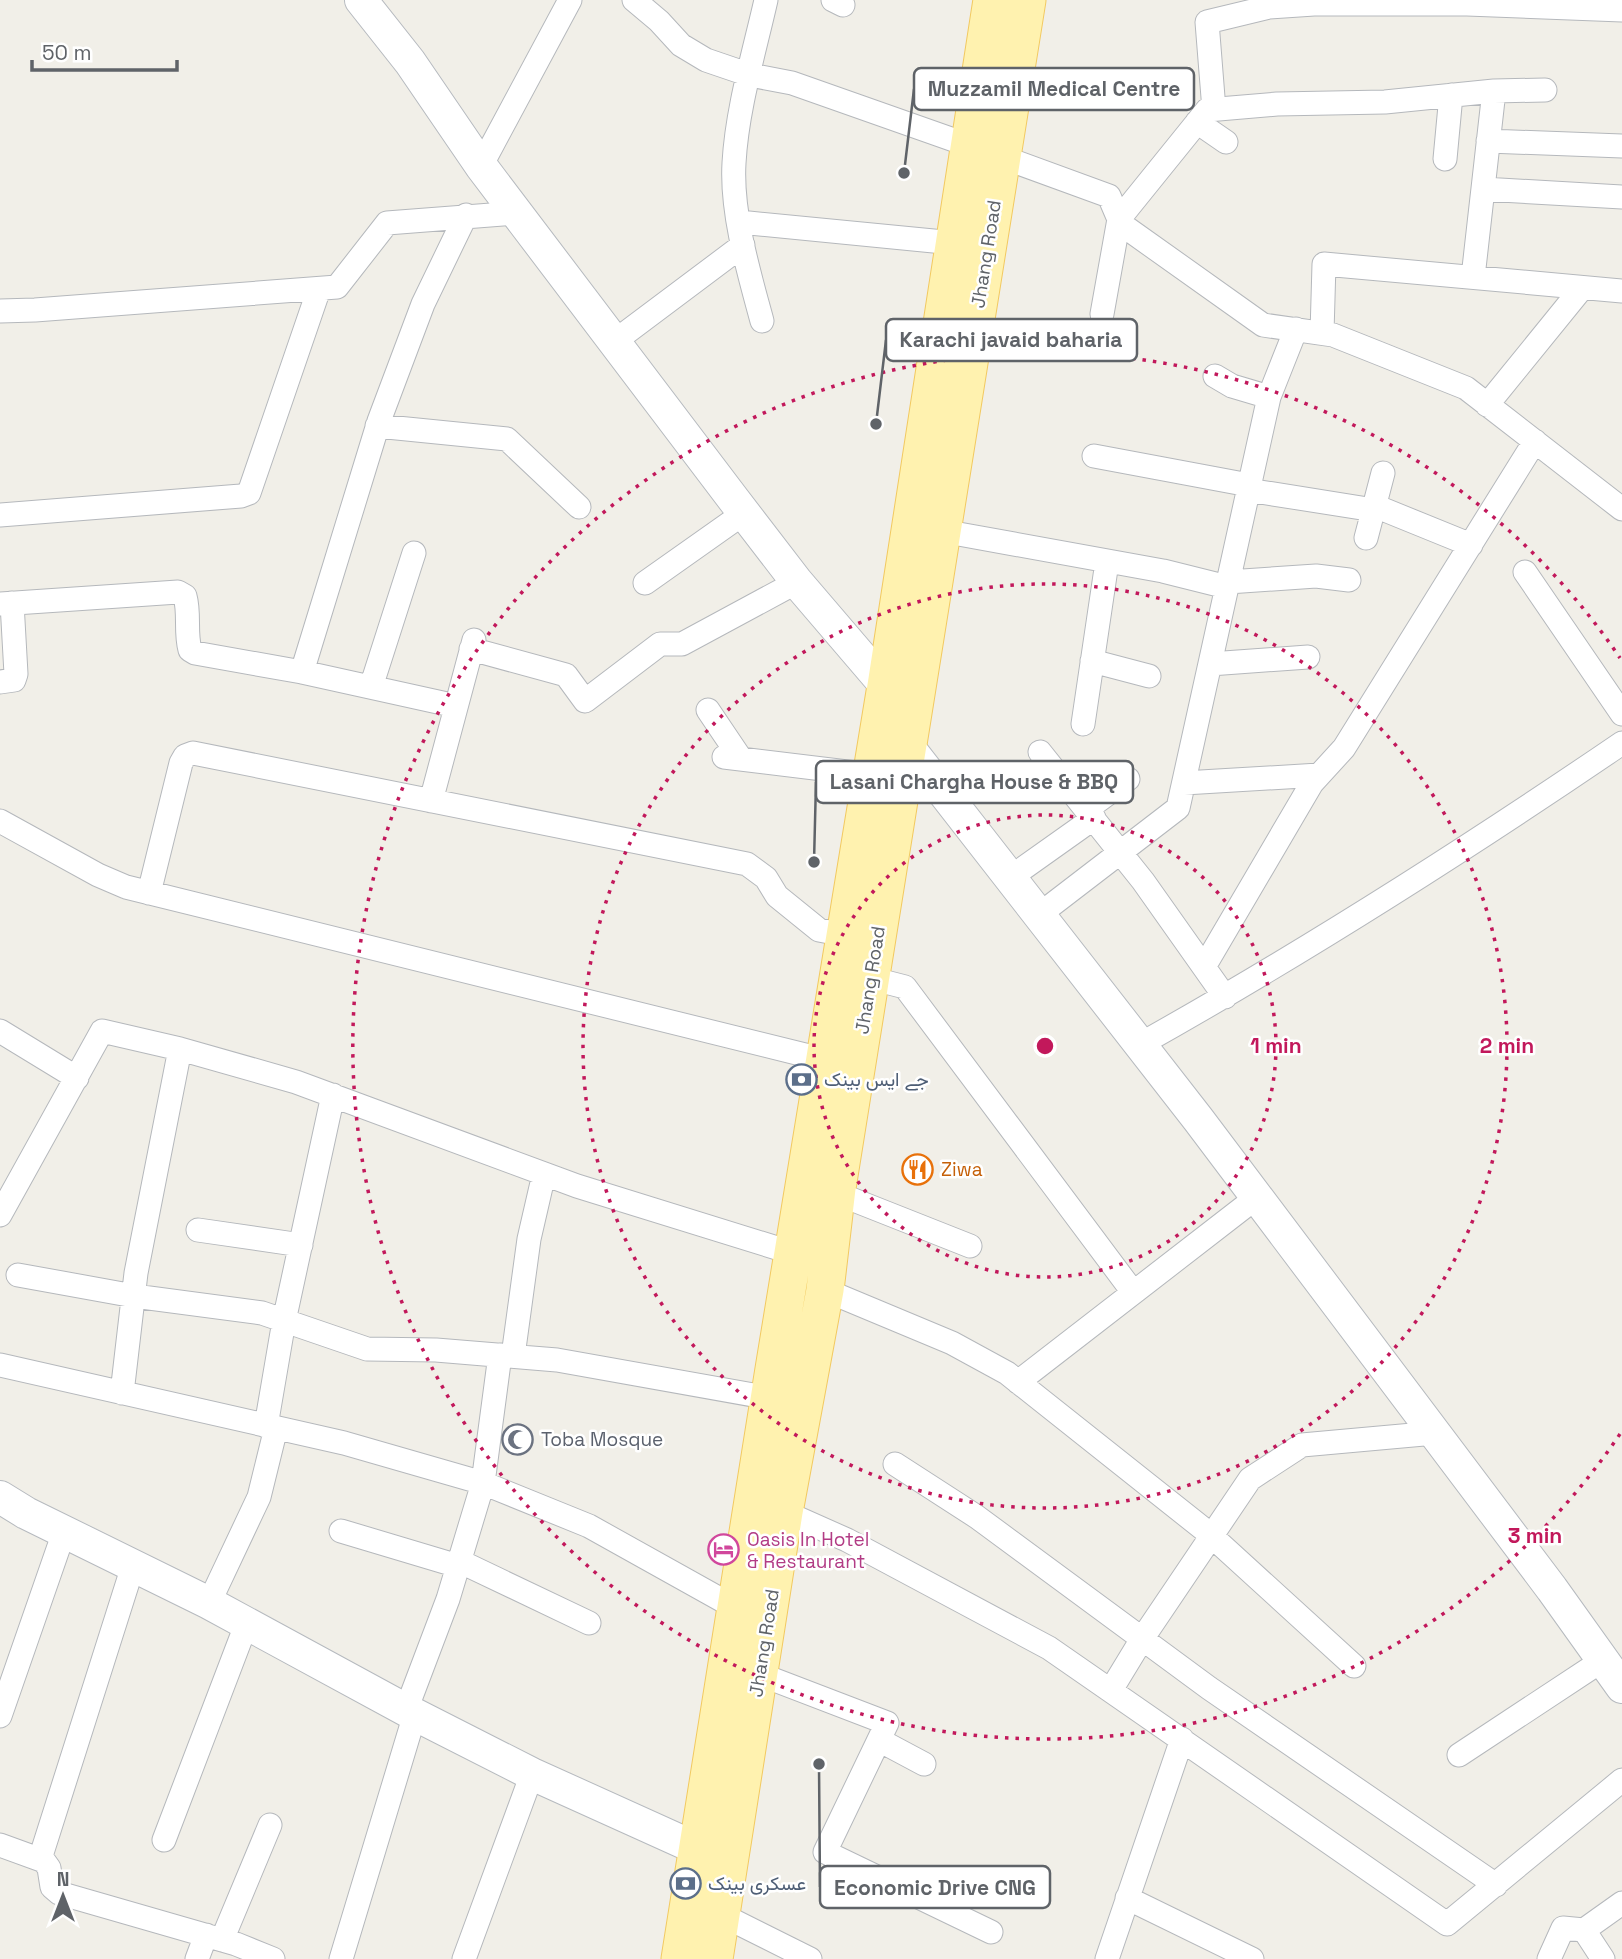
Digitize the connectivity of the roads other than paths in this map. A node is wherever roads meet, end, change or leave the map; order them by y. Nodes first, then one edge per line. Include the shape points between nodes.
1 (361, 0) edge
2 (570, 0) edge
3 (634, 0) edge
4 (766, 0) edge
5 (992, 0) edge
6 (1027, 0) edge
7 (1350, 2) edge
8 (1426, 2) edge
9 (1537, 3) edge
10 (1242, 7) edge
11 (1618, 7) edge
12 (750, 75) junction
13 (1545, 90) dead end
14 (1494, 91) junction
15 (1451, 95) junction
16 (1205, 116) junction
17 (1488, 141) junction
18 (1226, 142) dead end
19 (968, 145) junction
20 (1622, 146) edge
21 (1002, 157) junction
22 (1446, 159) dead end
23 (481, 166) junction
24 (1483, 189) junction
25 (1622, 197) edge
26 (517, 213) junction
27 (466, 215) junction
28 (1119, 219) junction
29 (739, 222) junction
30 (954, 243) junction
31 (743, 245) junction
32 (1473, 277) junction
33 (1582, 288) junction
34 (319, 289) junction
35 (1622, 291) edge
36 (0, 311) edge
37 (1102, 314) dead end
38 (762, 321) dead end
39 (1296, 329) junction
40 (1322, 333) junction
41 (615, 341) junction
42 (1215, 376) dead end
43 (1269, 397) junction
44 (1487, 405) junction
45 (377, 425) junction
46 (1535, 441) junction
47 (1094, 456) dead end
48 (1383, 472) dead end
49 (1249, 488) junction
50 (579, 508) dead end
51 (1375, 508) junction
52 (1622, 509) edge
53 (744, 513) junction
54 (0, 515) edge
55 (942, 531) junction
56 (1366, 538) dead end
57 (1471, 545) junction
58 (414, 553) dead end
59 (1107, 562) junction
60 (1525, 572) dead end
61 (1349, 580) dead end
62 (797, 582) junction
63 (645, 583) dead end
64 (1228, 585) junction
65 (6, 604) edge
66 (1308, 657) dead end
67 (1092, 661) junction
68 (1210, 664) junction
69 (302, 672) junction
70 (1149, 676) dead end
71 (0, 682) edge
72 (371, 687) junction
73 (884, 699) junction
74 (456, 706) junction
75 (708, 710) dead end
76 (1622, 714) edge
77 (1083, 724) dead end
78 (1622, 743) edge
79 (908, 744) junction
80 (1040, 752) dead end
81 (872, 775) junction
82 (1319, 775) junction
83 (1128, 779) dead end
84 (1184, 783) junction
85 (431, 801) junction
86 (1090, 814) junction
87 (0, 821) edge
88 (1121, 852) junction
89 (1012, 877) junction
90 (149, 892) junction
91 (1040, 914) junction
92 (845, 935) junction
93 (1204, 967) junction
94 (870, 978) junction
95 (1225, 997) junction
96 (0, 1031) edge
97 (1139, 1045) junction
98 (180, 1049) junction
99 (825, 1060) junction
100 (77, 1079) junction
101 (333, 1096) junction
102 (544, 1174) junction
103 (836, 1193) junction
104 (1257, 1197) junction
105 (0, 1215) edge
106 (198, 1230) dead end
107 (301, 1245) junction
108 (971, 1246) dead end
109 (793, 1253) junction
110 (18, 1275) dead end
111 (825, 1290) junction
112 (1133, 1292) junction
113 (134, 1296) junction
114 (284, 1321) junction
115 (507, 1356) junction
116 (0, 1365) edge
117 (1018, 1382) junction
118 (122, 1393) junction
119 (769, 1398) junction
120 (271, 1427) junction
121 (1435, 1433) junction
122 (895, 1464) dead end
123 (483, 1483) junction
124 (0, 1497) edge
125 (784, 1512) junction
126 (341, 1531) dead end
127 (64, 1532) junction
128 (1212, 1537) junction
129 (459, 1563) junction
130 (133, 1566) junction
131 (209, 1603) junction
132 (736, 1608) junction
133 (589, 1623) dead end
134 (246, 1625) junction
135 (1142, 1639) junction
136 (1603, 1660) junction
137 (1354, 1666) dead end
138 (759, 1674) junction
139 (1622, 1687) edge
140 (1111, 1690) junction
141 (410, 1712) junction
142 (0, 1716) edge
143 (1181, 1739) junction
144 (879, 1740) junction
145 (1458, 1755) dead end
146 (924, 1764) dead end
147 (532, 1774) junction
148 (1622, 1780) edge
149 (270, 1825) dead end
150 (164, 1840) dead end
151 (0, 1845) edge
152 (698, 1849) junction
153 (40, 1859) junction
154 (1496, 1885) junction
155 (1127, 1898) junction
156 (1622, 1903) edge
157 (722, 1915) junction
158 (1584, 1930) junction
159 (991, 1932) dead end
160 (214, 1937) junction
161 (197, 1959) edge
162 (273, 1959) edge
163 (341, 1959) edge
164 (464, 1959) edge
165 (680, 1959) edge
166 (715, 1959) edge
167 (810, 1959) edge
168 (1107, 1959) edge
169 (1252, 1959) edge
170 (1549, 1959) edge
171 (1603, 1959) edge

1 - 23 street
2 - 23 street
3 - 12 street via 681,45 706,60
4 - 12 street
5 - 19 main road, Jhang Road
6 - 21 main road, Jhang Road
7 - 8 street
7 - 10 street
8 - 9 street
9 - 11 street
10 - 16 street via 1207,22
12 - 19 street via 792,83
12 - 29 street via 733,165
13 - 14 street
14 - 15 street
14 - 17 street
15 - 16 street via 1385,102 1277,104
15 - 22 street
16 - 18 street
16 - 28 street
17 - 20 street
17 - 24 street
19 - 30 main road, Jhang Road
21 - 28 street via 1109,196
21 - 55 main road, Jhang Road
23 - 26 street
24 - 25 street
24 - 32 street
26 - 27 street
26 - 41 street
27 - 34 street via 387,223 337,287
27 - 45 street via 423,304
28 - 37 street
28 - 39 street via 1263,325
29 - 30 street
29 - 31 street
30 - 73 main road, Jhang Road
31 - 38 street
31 - 41 street
32 - 33 street
32 - 40 street via 1324,264
33 - 35 street
33 - 44 street
34 - 36 street
34 - 54 street via 249,493
39 - 40 street
39 - 43 street
40 - 44 street via 1466,388
41 - 53 street
42 - 43 street
43 - 49 street
44 - 46 street
45 - 50 street via 507,439
45 - 69 street
46 - 52 street
46 - 57 street
47 - 49 street
48 - 51 street
49 - 51 street
49 - 64 street
51 - 56 street
51 - 57 street
53 - 62 street
53 - 63 street
55 - 59 street
55 - 79 main road, Jhang Road
57 - 82 street via 1343,747
58 - 72 street
59 - 64 street
59 - 67 street
60 - 76 street
61 - 64 street via 1316,576
62 - 73 street
62 - 74 street via 682,645 660,645 585,701 566,675 473,645
64 - 68 street
65 - 69 street via 178,592 187,604 190,650
65 - 71 street via 16,674 14,680
66 - 68 street
67 - 70 street
67 - 77 street
68 - 84 street
69 - 72 street
72 - 74 street
73 - 79 street
73 - 81 main road, Jhang Road
74 - 85 street
75 - 81 street via 732,758
78 - 95 street via 1491,832
79 - 89 street
79 - 94 main road, Jhang Road
80 - 86 street
81 - 92 main road, Jhang Road
82 - 84 street
82 - 93 street
83 - 86 street
84 - 88 street via 1178,808
85 - 90 street via 193,753 181,762
85 - 92 street via 747,864 819,930
86 - 88 street
86 - 89 street
87 - 90 street via 98,875
88 - 91 street
88 - 93 street
89 - 91 street
90 - 99 street
91 - 97 street
92 - 99 main road, Jhang Road
93 - 95 street
94 - 103 main road, Jhang Road
94 - 112 street via 905,987
95 - 97 street
96 - 100 street
97 - 104 street
98 - 100 street via 102,1031
98 - 101 street
98 - 113 street
99 - 109 main road, Jhang Road
100 - 105 street
101 - 102 street
101 - 107 street
102 - 109 street
102 - 115 street
103 - 108 street
103 - 111 main road, Jhang Road
104 - 112 street
104 - 121 street
106 - 107 street
107 - 114 street
109 - 119 main road, Jhang Road
110 - 113 street
111 - 117 street via 952,1343
111 - 125 main road, Jhang Road
112 - 117 street
113 - 114 street via 262,1313
113 - 118 street
114 - 115 street via 367,1349
114 - 120 street
115 - 119 street via 556,1360
115 - 123 street
116 - 118 street
117 - 128 street
118 - 120 street
119 - 132 main road, Jhang Road
120 - 123 street
120 - 131 street via 259,1497
121 - 128 street via 1302,1445 1250,1479
121 - 136 street
122 - 135 street via 977,1517
123 - 129 street
123 - 132 street via 589,1526
124 - 127 street
125 - 138 main road, Jhang Road
125 - 140 street via 847,1540 1049,1648
126 - 129 street
127 - 130 street
127 - 142 street
128 - 135 street
128 - 137 street
129 - 133 street
129 - 141 street
130 - 131 street
130 - 153 street
131 - 134 street
132 - 152 main road, Jhang Road
134 - 141 street
134 - 150 street
135 - 140 street
135 - 154 street
136 - 139 street
136 - 145 street
138 - 144 street via 887,1723
138 - 157 main road, Jhang Road
140 - 143 street
141 - 147 street
141 - 163 street
143 - 154 street via 1447,1924
143 - 155 street
144 - 146 street
144 - 159 street via 825,1853
147 - 152 street
147 - 164 street
148 - 154 street
149 - 160 street
151 - 153 street
152 - 165 main road, Jhang Road
153 - 160 street via 49,1868 52,1887 58,1893
155 - 168 street
155 - 169 street
156 - 158 street
157 - 166 main road, Jhang Road
157 - 167 street
158 - 170 street via 1563,1928
158 - 171 street
160 - 161 street
160 - 162 street

